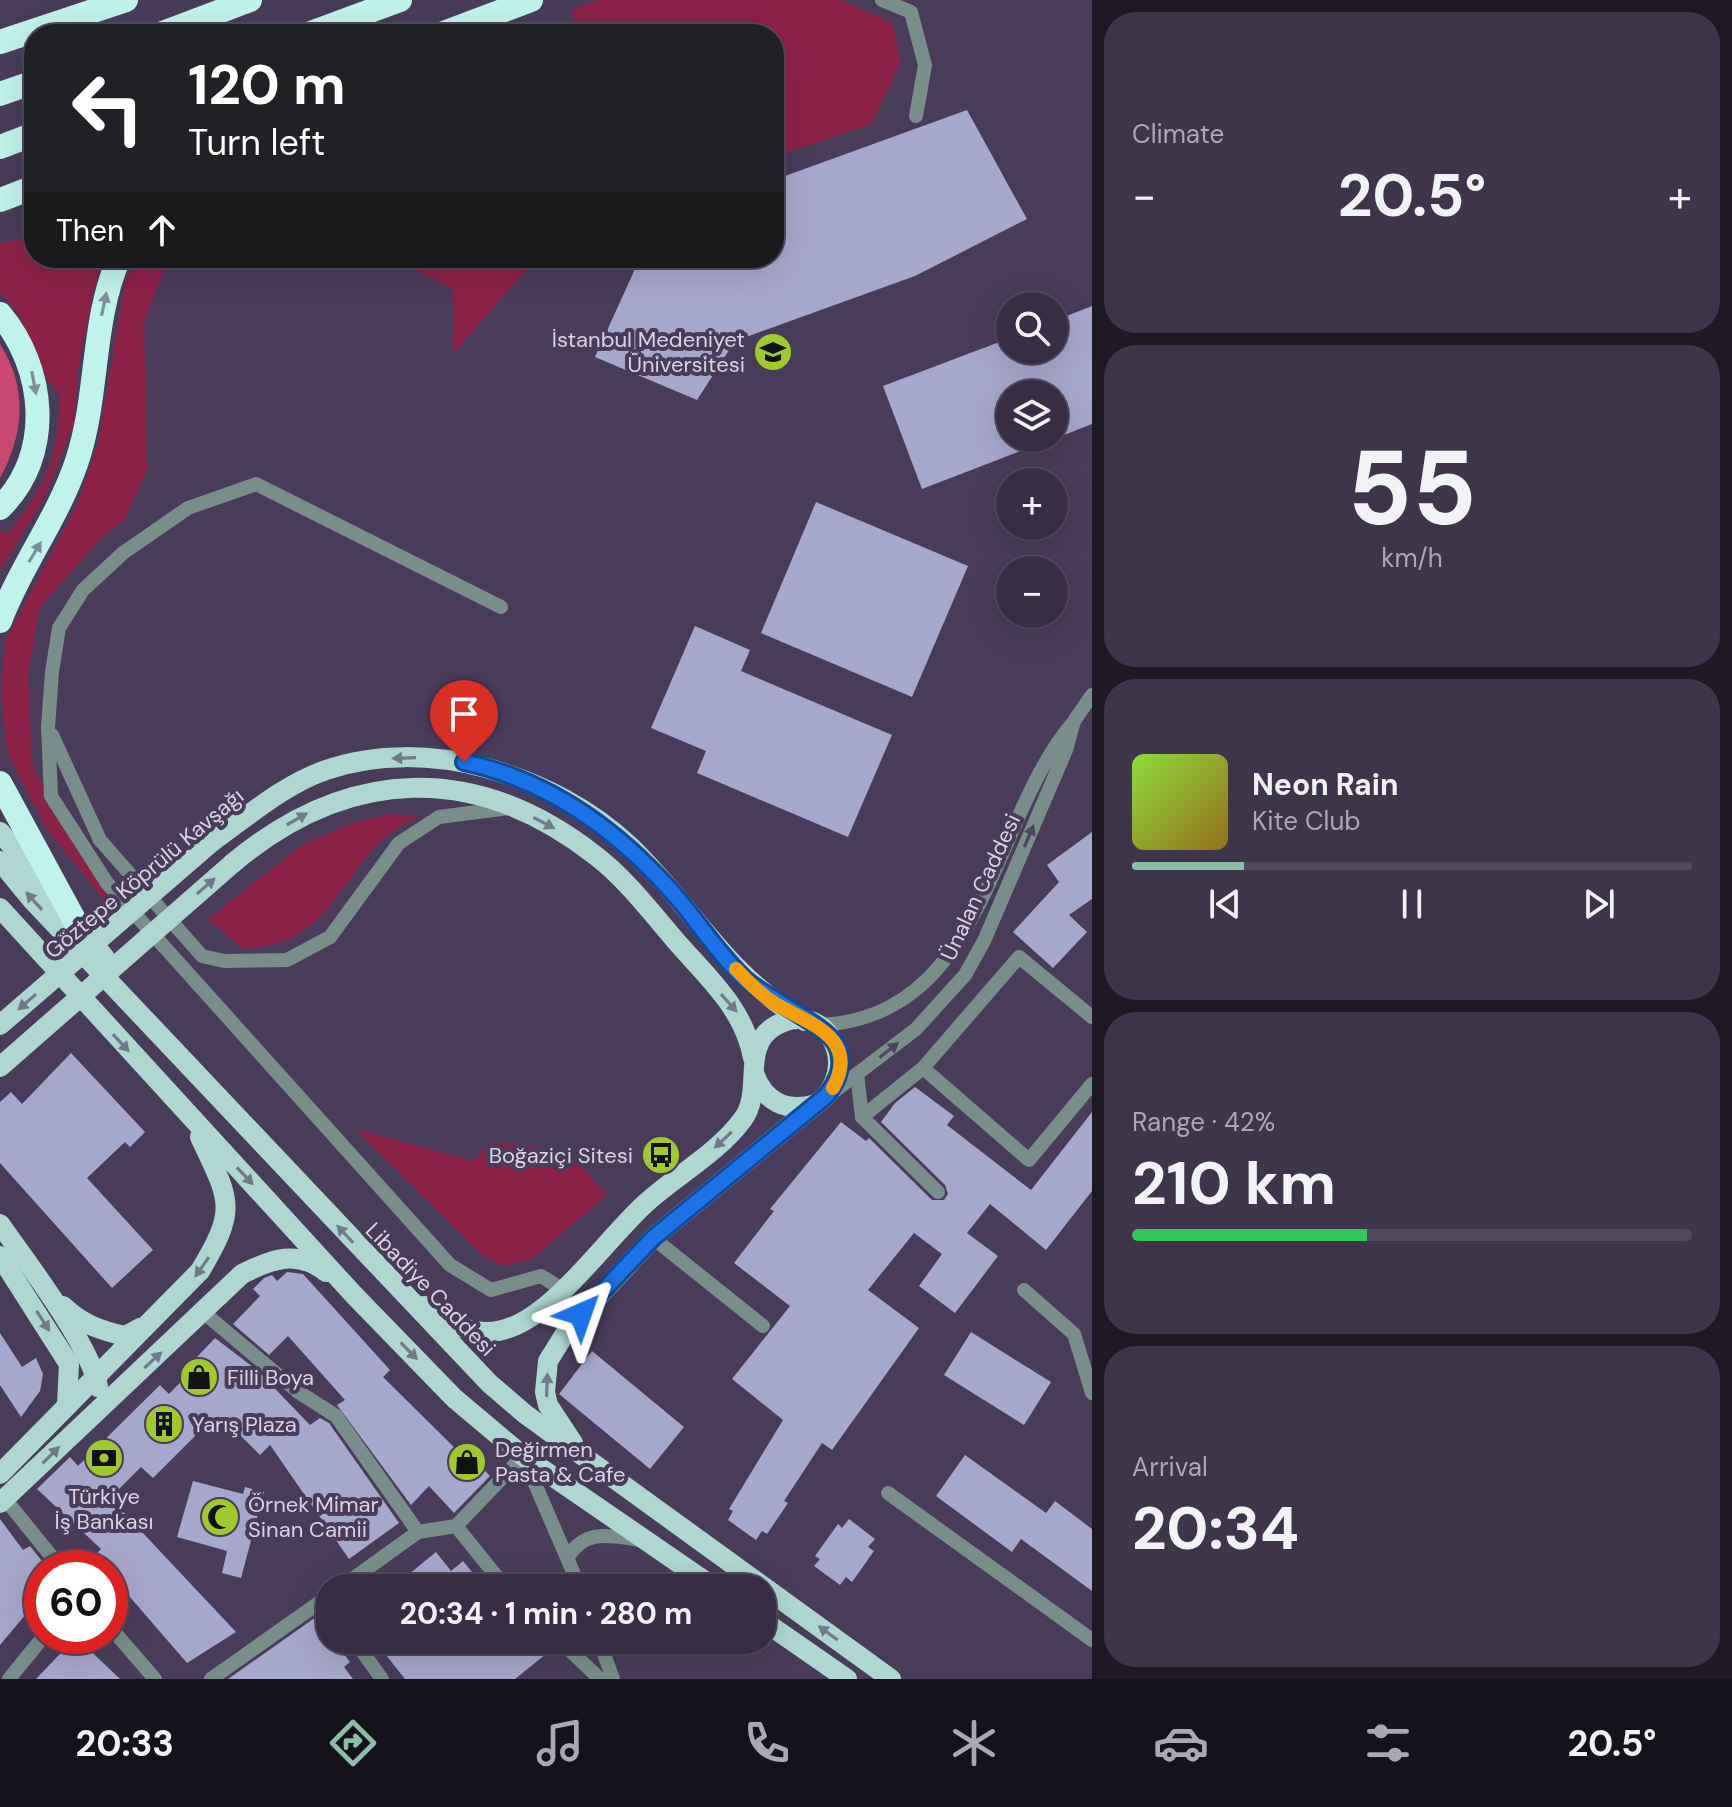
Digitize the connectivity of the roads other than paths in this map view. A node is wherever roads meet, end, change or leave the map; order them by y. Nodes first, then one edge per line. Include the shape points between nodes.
1 (126, 0) edge
2 (250, 0) edge
3 (400, 0) edge
4 (531, 0) edge
5 (882, 0) edge
6 (54, 24) edge
7 (186, 24) edge
8 (335, 24) edge
9 (467, 24) edge
10 (24, 34) edge
11 (0, 42) edge
12 (24, 86) edge
13 (0, 94) edge
14 (916, 116) dead end
15 (24, 138) edge
16 (0, 147) edge
17 (24, 191) edge
18 (0, 200) edge
19 (115, 268) edge
20 (0, 314) edge
21 (0, 508) edge
22 (501, 607) dead end
23 (0, 621) edge
24 (1092, 695) edge
25 (1074, 721) junction
26 (48, 727) junction
27 (0, 783) edge
28 (514, 807) junction
29 (1, 833) edge
30 (0, 861) edge
31 (0, 908) edge
32 (0, 915) edge
33 (76, 923) junction
34 (30, 945) junction
35 (1092, 1017) edge
36 (811, 1023) junction
37 (0, 1025) edge
38 (754, 1066) junction
39 (0, 1067) edge
40 (923, 1068) junction
41 (857, 1074) junction
42 (203, 1079) junction
43 (1092, 1084) edge
44 (821, 1100) junction
45 (862, 1117) junction
46 (192, 1119) junction
47 (938, 1192) dead end
48 (0, 1224) edge
49 (653, 1238) junction
50 (0, 1256) edge
51 (44, 1288) junction
52 (562, 1289) junction
53 (1024, 1290) dead end
54 (398, 1291) junction
55 (354, 1295) junction
56 (203, 1312) junction
57 (150, 1322) junction
58 (763, 1326) dead end
59 (96, 1374) junction
60 (1092, 1393) edge
61 (67, 1404) junction
62 (102, 1407) junction
63 (579, 1453) junction
64 (523, 1456) junction
65 (0, 1474) edge
66 (888, 1493) dead end
67 (2, 1501) edge
68 (456, 1526) junction
69 (418, 1532) junction
70 (644, 1540) junction
71 (45, 1550) edge
72 (568, 1557) junction
73 (360, 1574) edge
74 (495, 1574) edge
75 (575, 1574) edge
76 (694, 1574) edge
77 (316, 1608) edge
78 (776, 1630) edge
79 (1092, 1640) edge
80 (128, 1648) edge
81 (29, 1654) edge
82 (364, 1654) edge
83 (574, 1654) edge
84 (604, 1654) edge
85 (9, 1679) edge
86 (155, 1679) edge
87 (211, 1679) edge
88 (382, 1679) edge
89 (600, 1679) edge
90 (613, 1679) edge
91 (847, 1679) edge
92 (891, 1679) edge

1 - 6 highway
2 - 7 highway
3 - 8 highway
4 - 9 highway
5 - 14 street via 911,12 925,65
10 - 11 highway
12 - 13 highway
15 - 16 highway
17 - 18 highway
23 -> 19 highway via 77,463 106,293
20 -> 21 highway via 28,359 38,415 30,462
22 - 26 street via 256,484 188,508 123,553 83,590 59,628
24 - 25 street, Ünalan Caddesi
25 - 36 street via 1044,766 980,908 941,964 912,993 865,1018
41 -> 25 street, Ünalan Caddesi via 916,1029 965,975 1066,750
26 - 28 street via 100,840 202,956 224,961 287,960 330,937 399,843 439,817
26 - 52 street via 51,796 107,883 334,1139 450,1265 491,1290 541,1276
27 - 33 highway
28 -> 38 main road via 598,857 740,1014
39 -> 28 main road, bridge via 261,840 313,810 350,795 405,785
29 - 33 main road
42 -> 30 main road, Libadiye Caddesi
31 - 34 main road
32 - 34 main road
33 - 42 main road
34 -> 46 main road
35 - 40 street via 1019,957
36 -> 37 main road, Göztepe Köprülü Kavşağı, bridge via 745,979 629,846 571,804 501,770 416,758 372,759 326,770 291,787 213,841
36 - 38 main road via 777,1025 757,1045
36 - 44 main road via 829,1033 840,1059 840,1072
38 - 44 main road via 766,1096 777,1103 790,1108
38 -> 52 main road via 753,1102 723,1143 645,1204
40 - 43 street via 1029,1160
40 - 45 street
41 - 44 street, Ünalan Caddesi
41 - 45 street
54 -> 42 main road, Libadiye Caddesi
44 - 49 main road
45 - 47 street
46 -> 55 main road
46 -> 57 main road via 225,1190 228,1212 200,1271
48 - 51 main road
49 - 58 street
63 -> 49 main road via 548,1405 548,1361 568,1329
50 -> 61 main road via 69,1364
51 - 57 main road via 79,1321 98,1330 125,1336
51 - 59 main road
52 - 54 main road via 514,1326 466,1331
53 - 60 street via 1074,1334
54 - 63 main road, Libadiye Caddesi via 489,1383
55 - 56 main road via 318,1266 275,1257 242,1274
55 -> 64 main road via 454,1398
62 -> 56 main road
56 - 69 street via 297,1391 336,1416
57 - 59 main road
59 - 61 main road
59 - 62 main road
61 - 65 main road
67 -> 62 main road
92 -> 63 main road, Libadiye Caddesi
64 - 68 street
64 - 70 main road
64 - 72 street
66 - 79 street
67 - 71 street
68 - 69 street
68 - 74 street
69 - 73 street
70 - 72 street via 598,1534 577,1542
70 - 76 main road
72 - 75 street
77 - 87 street
78 - 91 main road
80 - 86 street
81 - 85 street
82 - 88 street
83 - 89 street
84 - 90 street

